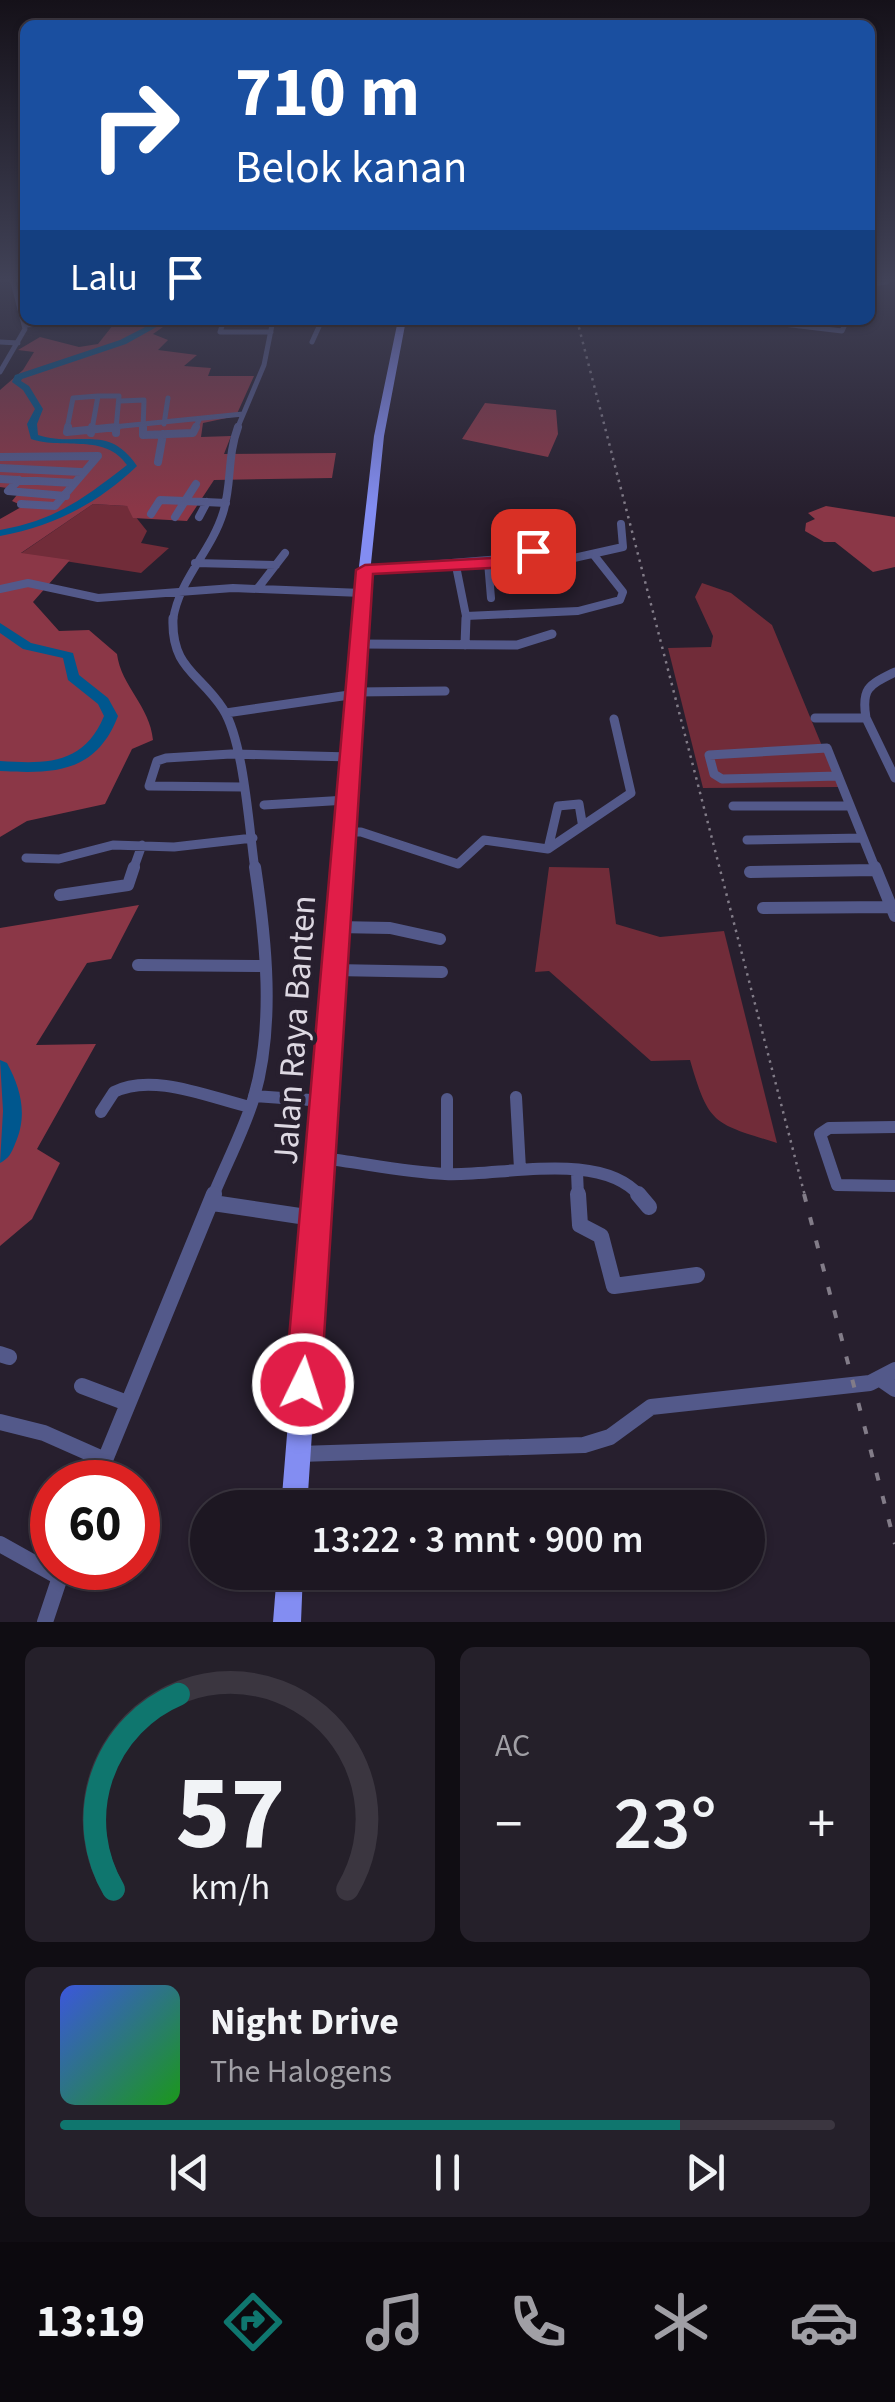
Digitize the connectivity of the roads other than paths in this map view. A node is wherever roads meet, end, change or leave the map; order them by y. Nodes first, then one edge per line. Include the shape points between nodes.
1 (266, 358) edge
2 (395, 358) edge
3 (3, 364) edge
4 (0, 372) edge
5 (98, 396) junction
6 (168, 398) dead end
7 (120, 401) junction
8 (187, 407) dead end
9 (243, 414) junction
10 (200, 420) junction
11 (186, 421) junction
12 (164, 424) junction
13 (141, 425) junction
14 (116, 431) junction
15 (91, 433) junction
16 (164, 434) junction
17 (0, 457) edge
18 (30, 458) junction
19 (158, 462) dead end
20 (0, 468) edge
21 (21, 468) junction
22 (81, 472) junction
23 (0, 480) edge
24 (19, 480) junction
25 (74, 483) junction
26 (196, 484) dead end
27 (66, 496) junction
28 (185, 501) junction
29 (207, 502) junction
30 (226, 503) junction
31 (20, 504) dead end
32 (151, 514) dead end
33 (175, 517) dead end
34 (199, 517) dead end
35 (621, 524) dead end
36 (548, 546) dead end
37 (285, 554) dead end
38 (593, 554) junction
39 (538, 556) junction
40 (488, 562) junction
41 (194, 563) junction
42 (547, 564) junction
43 (276, 565) junction
44 (456, 566) junction
45 (365, 570) junction
46 (560, 577) dead end
47 (258, 588) junction
48 (0, 590) edge
49 (180, 592) junction
50 (362, 593) junction
51 (491, 598) dead end
52 (466, 616) junction
53 (552, 634) dead end
54 (360, 644) junction
55 (465, 645) junction
56 (895, 672) edge
57 (444, 691) dead end
58 (356, 693) junction
59 (226, 713) junction
60 (814, 718) dead end
61 (866, 718) junction
62 (614, 719) dead end
63 (240, 755) junction
64 (351, 757) junction
65 (838, 776) junction
66 (895, 778) edge
67 (242, 787) junction
68 (347, 800) junction
69 (264, 805) dead end
70 (733, 806) dead end
71 (850, 806) junction
72 (582, 822) junction
73 (344, 832) junction
74 (254, 838) junction
75 (863, 838) junction
76 (748, 840) dead end
77 (142, 845) junction
78 (548, 849) junction
79 (26, 858) dead end
80 (876, 870) junction
81 (750, 872) dead end
82 (60, 895) dead end
83 (763, 908) dead end
84 (893, 911) edge
85 (337, 928) junction
86 (440, 939) dead end
87 (138, 965) dead end
88 (265, 966) junction
89 (334, 970) junction
90 (442, 972) dead end
91 (516, 1098) dead end
92 (447, 1099) dead end
93 (326, 1101) junction
94 (252, 1102) junction
95 (101, 1112) dead end
96 (895, 1128) edge
97 (322, 1158) junction
98 (520, 1169) junction
99 (577, 1172) junction
100 (447, 1174) junction
101 (895, 1186) edge
102 (213, 1203) junction
103 (649, 1207) dead end
104 (313, 1218) junction
105 (697, 1275) dead end
106 (891, 1380) edge
107 (82, 1386) dead end
108 (127, 1403) junction
109 (0, 1422) edge
110 (298, 1454) junction
111 (105, 1460) joint
112 (295, 1490) edge
113 (0, 1544) edge
114 (30, 1558) edge
115 (55, 1590) edge
116 (289, 1590) edge
117 (45, 1622) edge
118 (287, 1622) edge

1 - 9 street
2 - 45 main road, Jalan Raya Banten
3 - 4 street
5 - 7 street
5 - 15 street
5 - 15 street via 73,398 67,432
6 - 12 street
7 - 13 street via 144,400
7 - 14 street
8 - 11 street
9 - 10 street
9 - 30 street via 225,471
10 - 11 street
10 - 16 street via 193,433
11 - 12 street
12 - 13 street
13 - 14 street
13 - 16 street via 141,434
14 - 15 street
16 - 19 street
17 - 18 street
18 - 21 street
18 - 22 street via 98,456
20 - 21 street
21 - 22 street
22 - 25 street
23 - 24 street
24 - 25 street
24 - 27 street via 8,491
25 - 27 street
26 - 28 street
27 - 31 street via 53,507
28 - 29 street
28 - 32 street via 160,500
28 - 33 street
29 - 30 street
29 - 34 street
30 - 41 street
35 - 38 street via 625,546
36 - 39 street via 534,549
37 - 43 street
38 - 42 street
38 - 52 street via 622,592 610,605
39 - 40 street
39 - 42 street
40 - 44 street
40 - 51 street
41 - 43 street
41 - 49 street
42 - 46 street
43 - 47 street
44 - 45 street
44 - 52 street
45 - 50 main road, Jalan Raya Banten
47 - 49 street
47 - 50 street
48 - 49 street via 28,583 98,598
49 - 59 street via 175,652
50 - 54 main road, Jalan Raya Banten
52 - 55 street
53 - 55 street via 517,645
54 - 55 street
54 - 58 main road, Jalan Raya Banten
56 - 61 street via 867,686
57 - 58 street
58 - 59 street
58 - 64 main road, Jalan Raya Banten
59 - 63 street
60 - 61 street
61 - 66 street
62 - 72 street via 630,793
63 - 64 street
63 - 67 street
63 - 67 street via 162,758 149,786
64 - 68 main road, Jalan Raya Banten
65 - 65 street via 827,748 708,755 722,779
65 - 71 street
67 - 74 street
68 - 69 street
68 - 73 main road, Jalan Raya Banten
70 - 71 street
71 - 75 street
72 - 78 street
72 - 78 street via 579,804 558,806
73 - 78 street via 458,864 484,840
73 - 85 main road, Jalan Raya Banten
74 - 77 street
74 - 88 street
75 - 76 street
75 - 80 street
77 - 79 street
77 - 82 street via 128,886
80 - 81 street
80 - 84 street
83 - 84 street
85 - 86 street via 390,928
85 - 89 main road, Jalan Raya Banten
87 - 88 street
88 - 94 street via 266,1041
89 - 90 street
89 - 93 main road, Jalan Raya Banten
91 - 98 street
92 - 100 street
93 - 94 street
93 - 97 main road, Jalan Raya Banten
94 - 95 street via 126,1087
94 - 102 street
96 - 101 street via 828,1128 820,1134 837,1185
97 - 100 street
97 - 104 main road, Jalan Raya Banten
98 - 99 street
98 - 100 street
99 - 103 street via 618,1177 642,1193
99 - 105 street via 578,1220 602,1236 614,1286
102 - 104 street
102 - 108 street
104 - 110 main road, Jalan Raya Banten
106 - 110 street via 651,1406 610,1437 584,1445
107 - 108 street
108 - 111 street
109 - 111 street
110 - 112 main road, Jalan Raya Banten
113 - 114 street
115 - 117 street
116 - 118 main road

